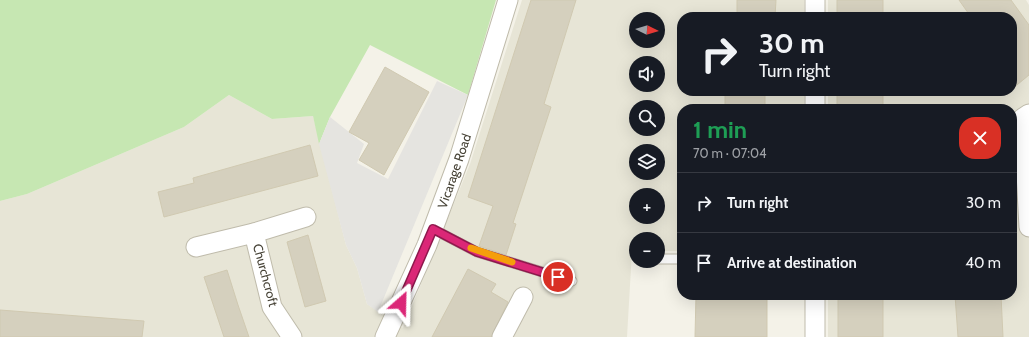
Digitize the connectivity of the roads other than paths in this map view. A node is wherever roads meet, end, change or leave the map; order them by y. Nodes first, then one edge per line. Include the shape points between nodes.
1 (508, 0) edge
2 (816, 0) edge
3 (816, 12) edge
4 (1029, 114) edge
5 (306, 217) dead end
6 (1029, 227) edge
7 (433, 229) junction
8 (254, 233) junction
9 (196, 247) dead end
10 (665, 259) edge
11 (677, 259) edge
12 (572, 281) dead end
13 (523, 296) dead end
14 (815, 300) edge
15 (292, 337) edge
16 (385, 337) edge
17 (502, 337) edge
18 (815, 337) edge

1 - 7 street, Vicarage Road via 459,159
2 - 3 street
4 - 6 street via 1023,118
5 - 8 street, Churchcroft
7 - 12 lane via 477,252
7 - 16 street, Vicarage Road
8 - 9 street, Churchcroft
8 - 15 street, Churchcroft via 272,307
10 - 11 lane
13 - 17 street
14 - 18 street

